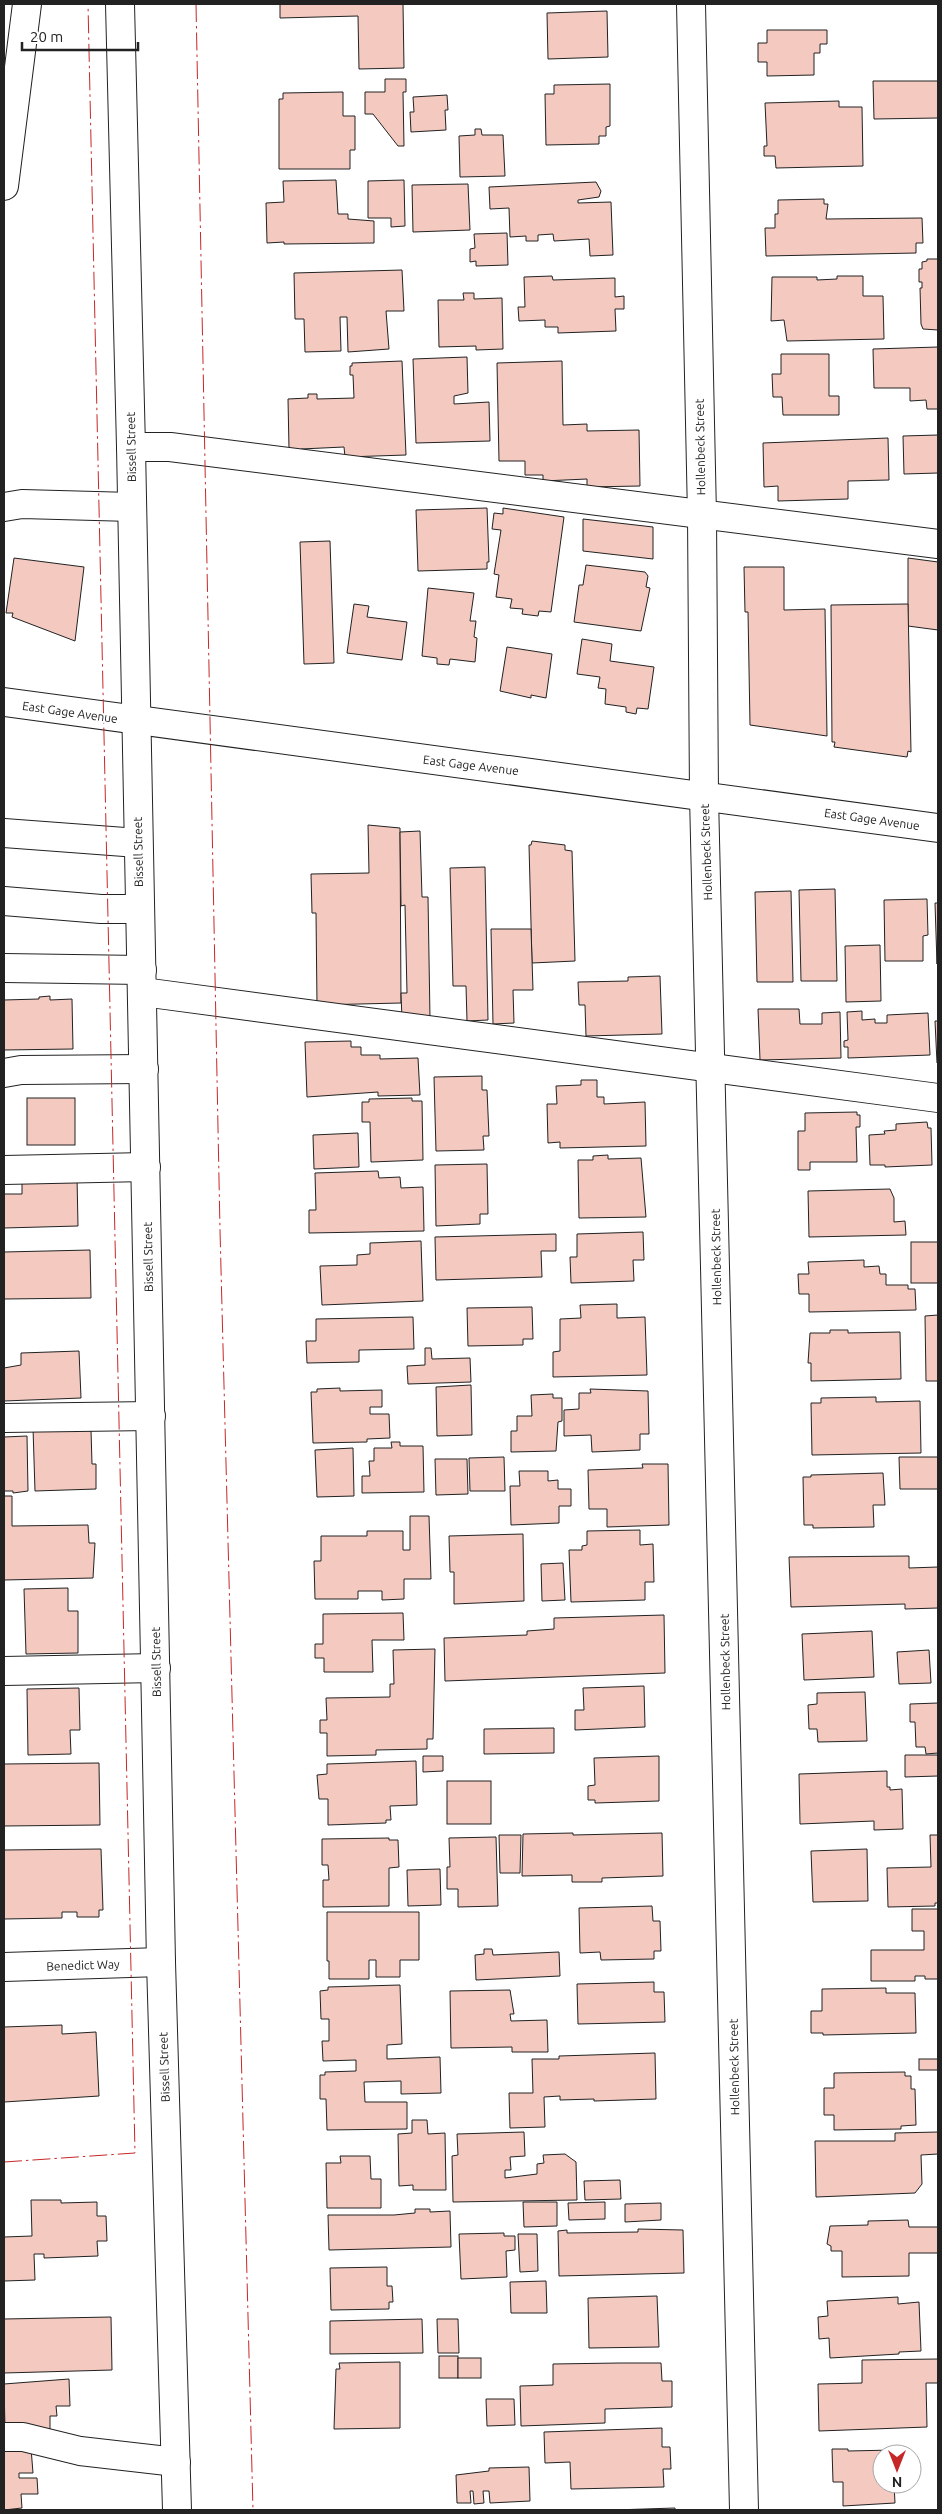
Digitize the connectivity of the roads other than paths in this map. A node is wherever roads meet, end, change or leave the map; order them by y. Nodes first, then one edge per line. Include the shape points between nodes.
1 (27, 4) edge
2 (120, 4) edge
3 (690, 4) edge
4 (4, 186) edge
5 (131, 447) junction
6 (4, 507) edge
7 (132, 507) junction
8 (702, 515) junction
9 (938, 544) edge
10 (4, 702) edge
11 (136, 721) junction
12 (704, 796) junction
13 (938, 828) edge
14 (4, 833) edge
15 (138, 843) junction
16 (4, 901) edge
17 (139, 909) junction
18 (4, 968) edge
19 (142, 981) junction
20 (144, 1069) junction
21 (712, 1069) junction
22 (4, 1073) edge
23 (938, 1098) edge
24 (146, 1167) junction
25 (4, 1170) edge
26 (151, 1416) junction
27 (4, 1418) edge
28 (156, 1668) junction
29 (4, 1671) edge
30 (161, 1962) junction
31 (4, 1967) edge
32 (4, 2438) edge
33 (176, 2462) junction
34 (177, 2510) edge
35 (744, 2510) edge

1 - 4 street
2 - 5 street, Bissell Street
3 - 8 street, Hollenbeck Street
5 - 7 street, Bissell Street
5 - 8 street via 170,447
6 - 7 street via 22,504
7 - 11 street, Bissell Street
8 - 9 street
8 - 12 street, Hollenbeck Street
10 - 11 street, East Gage Avenue
11 - 12 street, East Gage Avenue
11 - 15 street, Bissell Street
12 - 13 street, East Gage Avenue
12 - 21 street, Hollenbeck Street
14 - 15 street
15 - 17 street, Bissell Street
16 - 17 street
17 - 19 street, Bissell Street
18 - 19 street
19 - 20 street, Bissell Street
19 - 21 street
20 - 22 street via 21,1070
20 - 24 street, Bissell Street
21 - 23 street
21 - 35 street, Hollenbeck Street
24 - 25 street
24 - 26 street, Bissell Street
26 - 27 street
26 - 28 street, Bissell Street
28 - 29 street
28 - 30 street, Bissell Street
30 - 31 street, Benedict Way
30 - 33 street, Bissell Street
32 - 33 street via 23,2437 80,2451
33 - 34 street, Bissell Street

